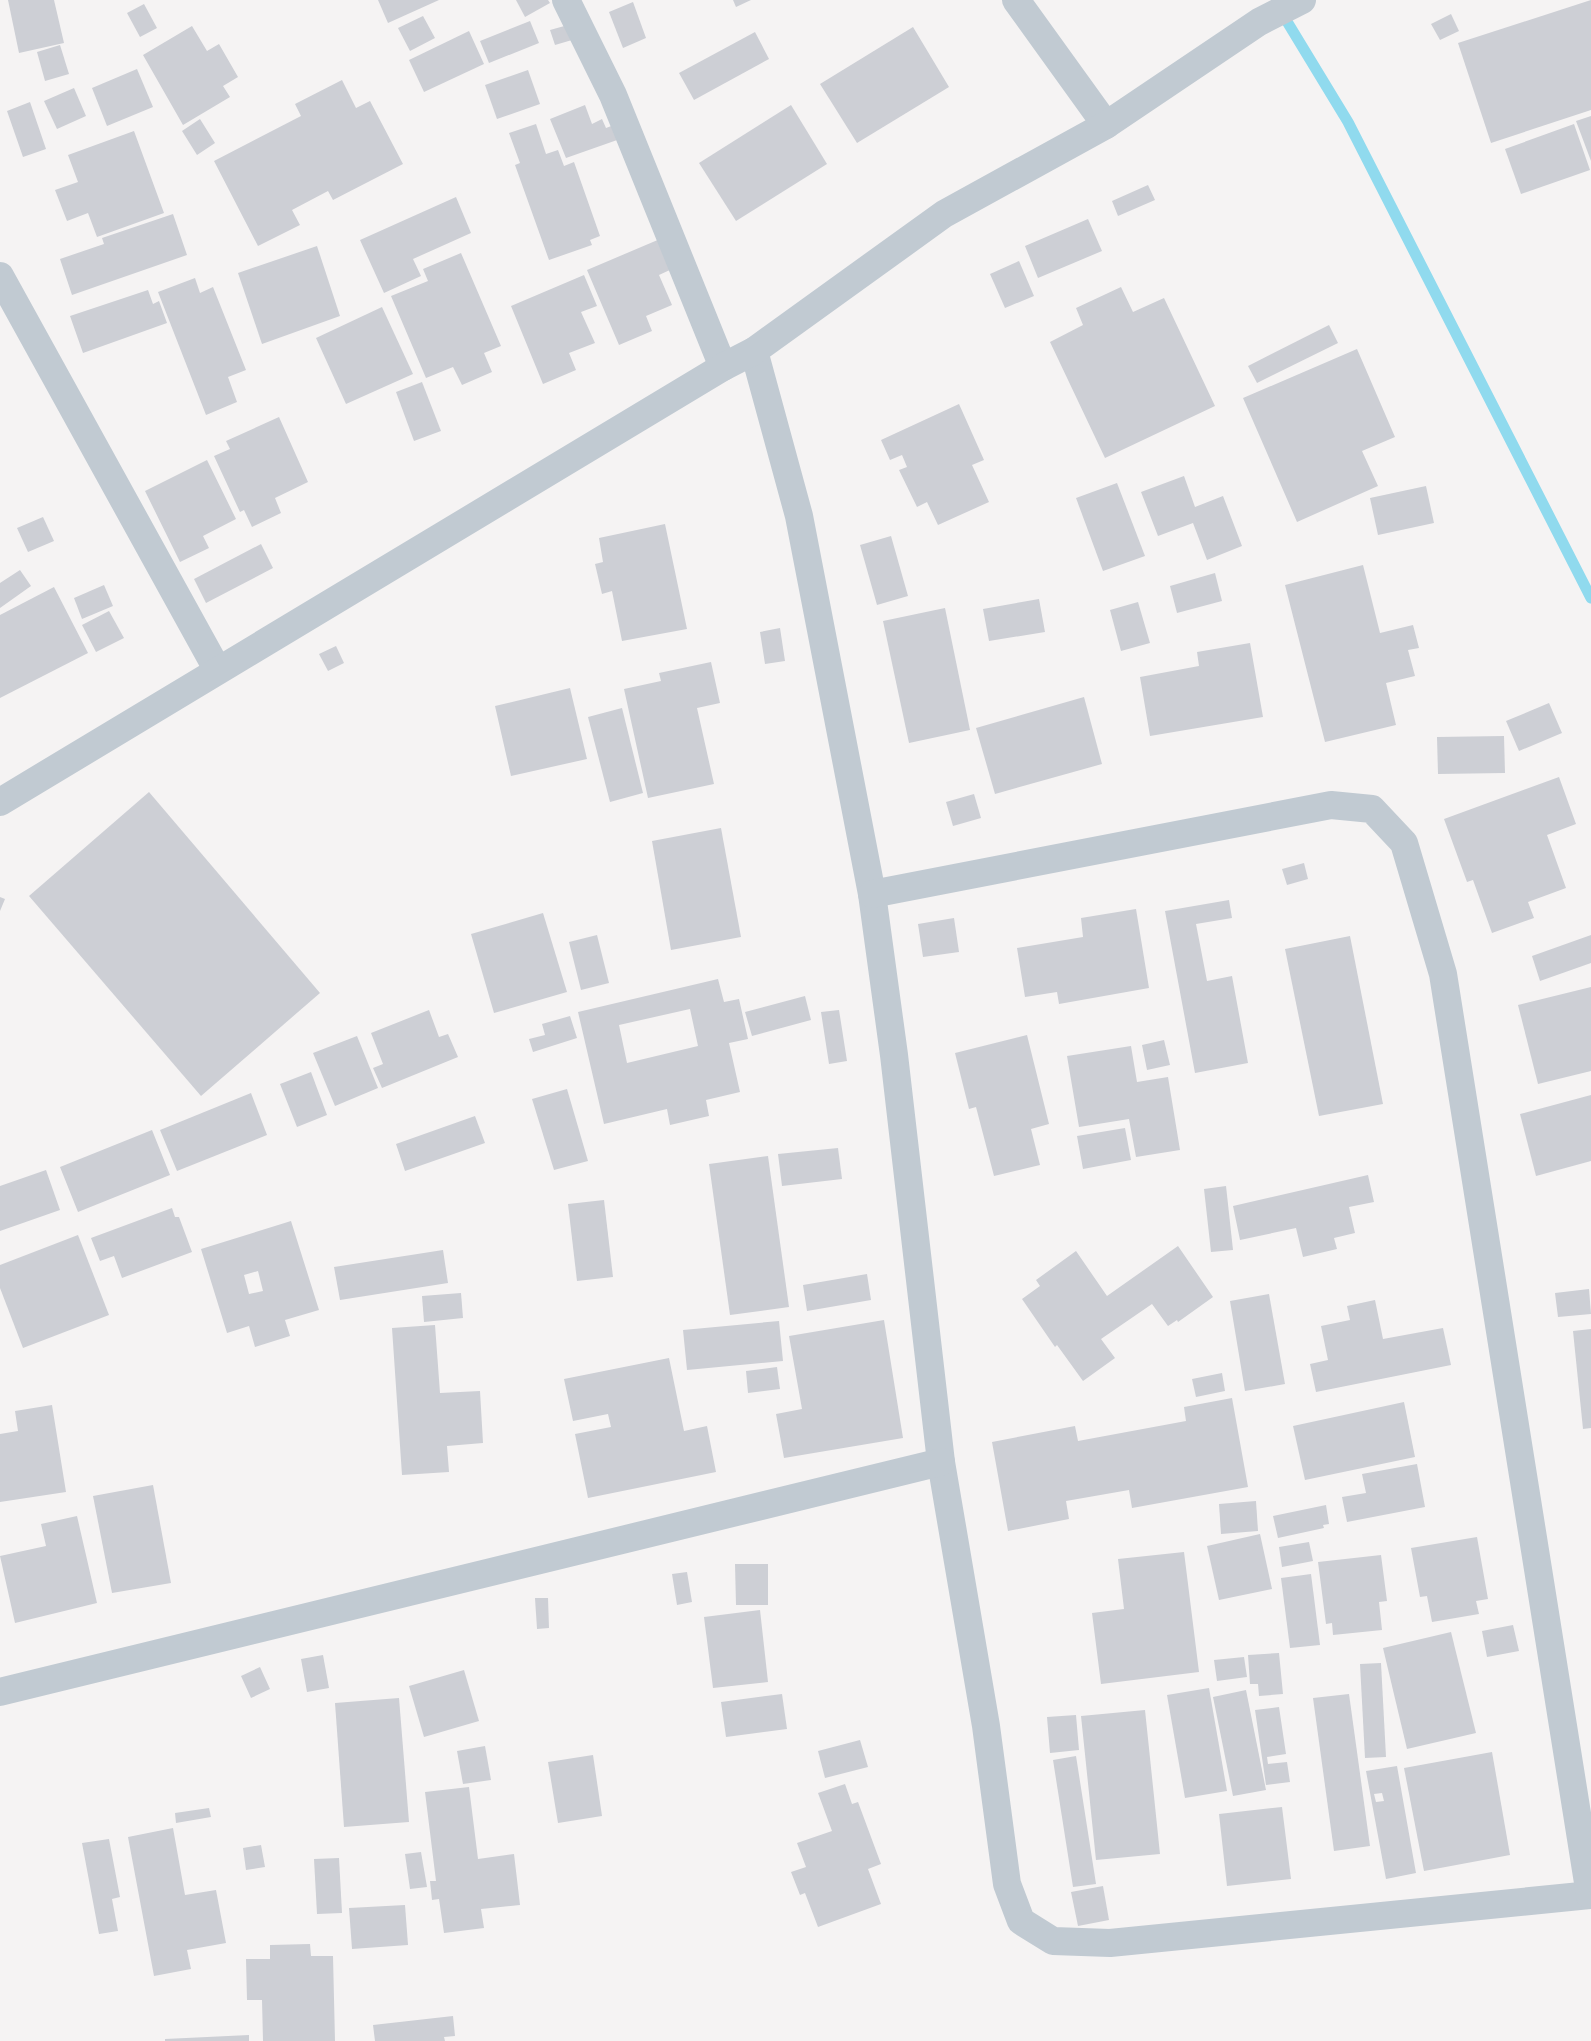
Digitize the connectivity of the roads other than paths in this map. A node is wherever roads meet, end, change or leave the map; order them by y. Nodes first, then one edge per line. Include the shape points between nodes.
1 (566, 0) edge
2 (1016, 0) edge
3 (1300, 1) edge
4 (1106, 125) junction
5 (0, 276) edge
6 (754, 351) junction
7 (722, 367) junction
8 (217, 669) junction
9 (0, 802) edge
10 (872, 894) junction
11 (941, 1462) junction
12 (0, 1692) edge
13 (1591, 1895) edge

1 - 7 street via 612,95
2 - 4 street
3 - 4 street via 1259,22
4 - 6 street via 944,214
5 - 8 street
6 - 7 street
6 - 10 street via 800,516
7 - 8 street
8 - 9 street
10 - 11 street
10 - 13 street via 1331,804 1372,809 1404,843 1443,974
11 - 12 street
11 - 13 street via 986,1726 1007,1884 1021,1920 1053,1941 1110,1943

